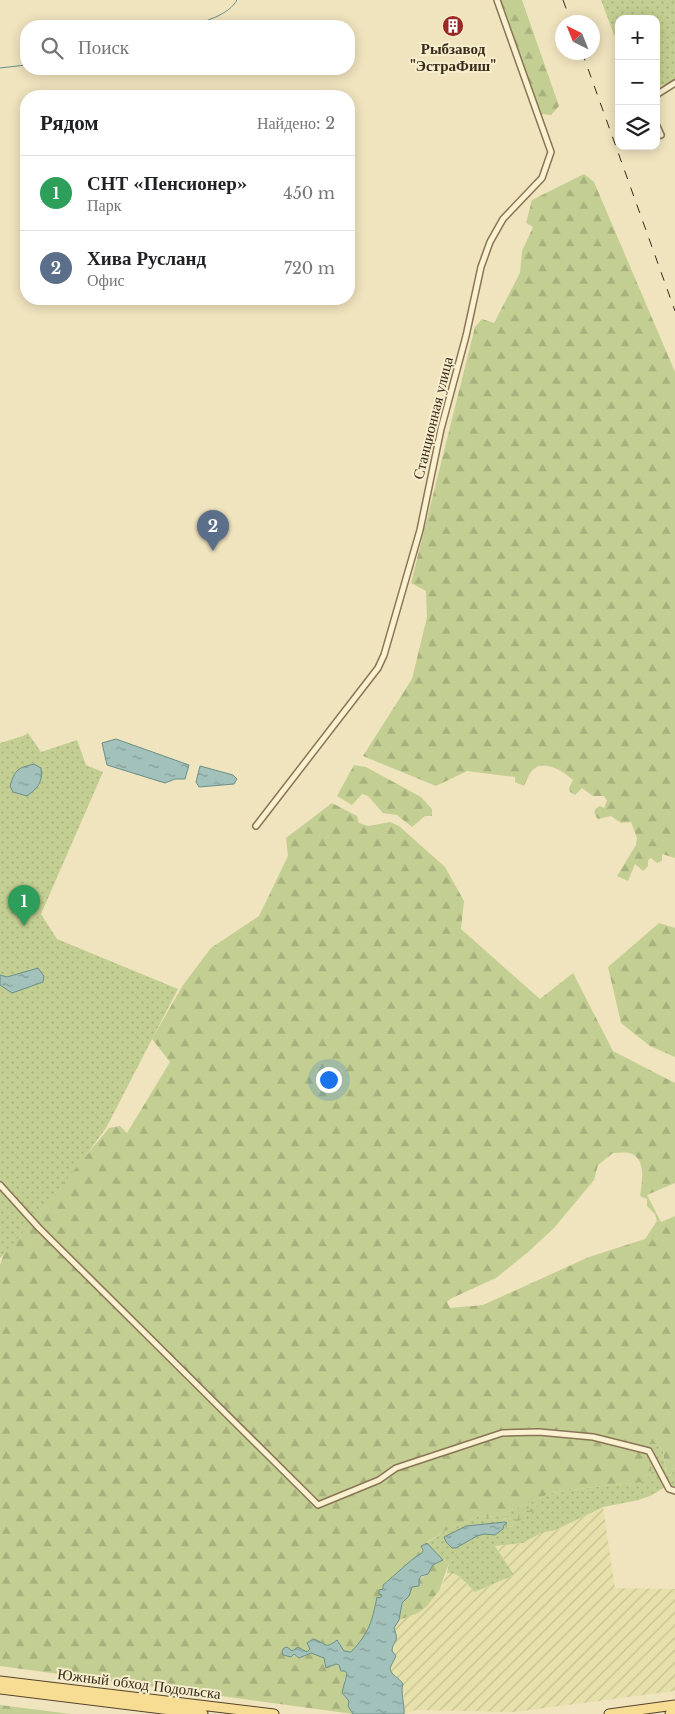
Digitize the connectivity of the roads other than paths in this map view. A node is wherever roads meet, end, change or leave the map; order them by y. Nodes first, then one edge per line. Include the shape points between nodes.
1 (497, 0) edge
2 (675, 83) edge
3 (660, 92) edge
4 (256, 826) dead end
5 (0, 1185) edge
6 (675, 1491) edge
7 (0, 1680) edge
8 (0, 1689) edge
9 (675, 1705) edge
10 (675, 1713) edge
11 (203, 1714) edge
12 (274, 1714) edge
13 (609, 1714) edge
14 (670, 1714) edge

1 - 4 street, Станционная улица via 551,152 547,167 542,178 503,220 481,267 420,530 384,655 378,668
2 - 3 street
5 - 6 street via 39,1228 318,1505 379,1480 396,1468 502,1433 539,1432 593,1437 649,1451 669,1489
7 - 12 main road, Южный обход Подольска
8 - 11 main road, Южный обход Подольска
9 - 13 main road
10 - 14 main road

